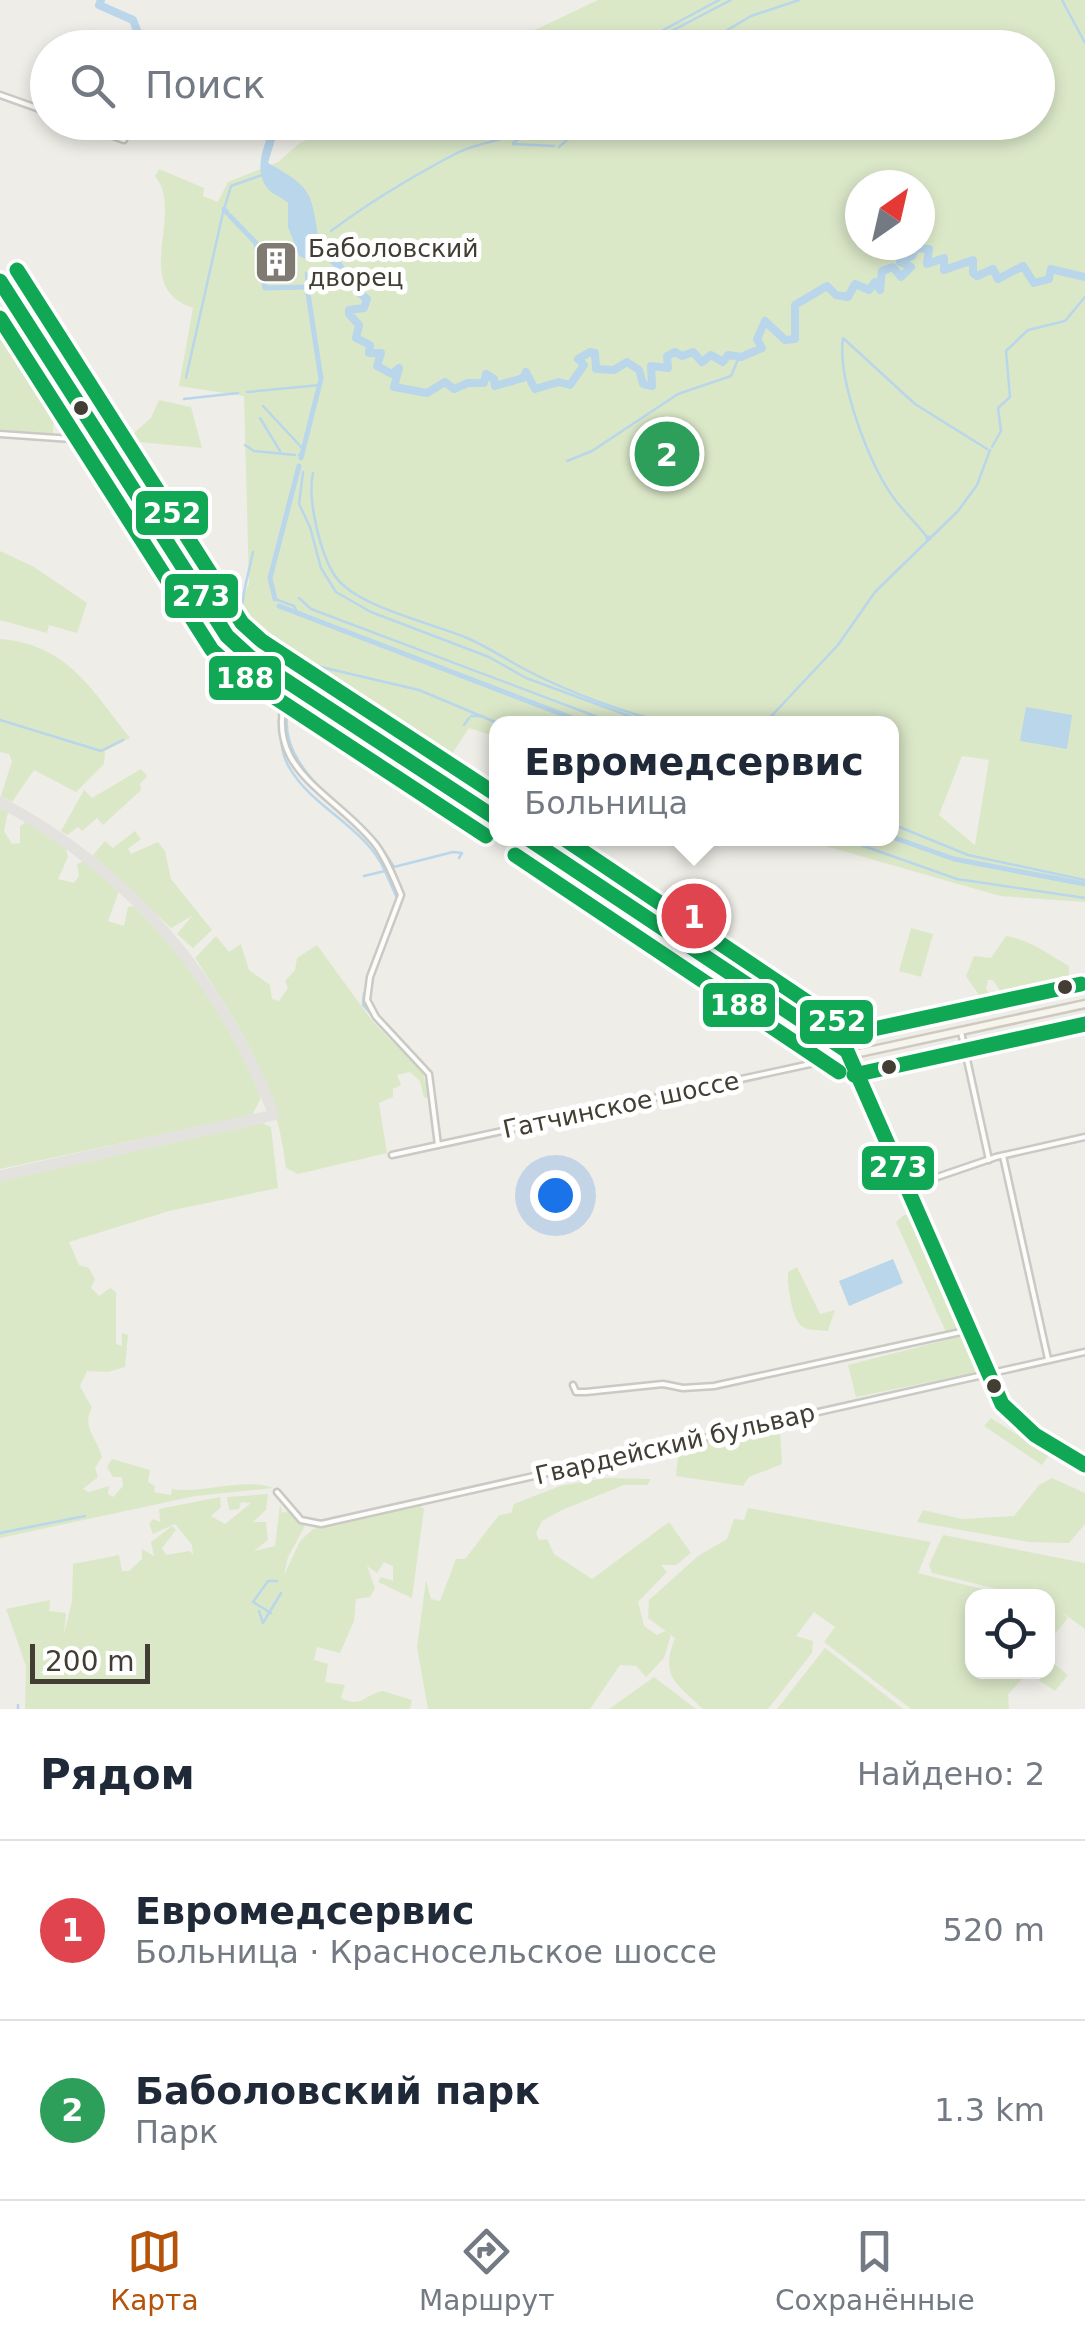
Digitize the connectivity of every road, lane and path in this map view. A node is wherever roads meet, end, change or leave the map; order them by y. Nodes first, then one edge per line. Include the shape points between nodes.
1 (0, 95) edge
2 (30, 106) edge
3 (0, 281) edge
4 (0, 434) edge
5 (103, 442) junction
6 (290, 684) junction
7 (489, 814) edge
8 (538, 846) edge
9 (1085, 1004) edge
10 (961, 1032) junction
11 (850, 1055) junction
12 (1085, 1137) edge
13 (438, 1144) junction
14 (392, 1154) dead end
15 (1003, 1156) junction
16 (988, 1160) junction
17 (908, 1187) junction
18 (970, 1330) junction
19 (1085, 1352) edge
20 (1048, 1359) junction
21 (988, 1373) junction
22 (573, 1385) dead end
23 (1085, 1465) edge
24 (278, 1492) dead end

1 - 2 street
3 - 5 main road
4 - 5 street
5 - 6 main road via 227,636
6 - 7 main road
6 - 13 street via 283,728 293,765 375,843 401,895 367,1000 429,1074
8 - 11 main road
9 - 10 main road
10 - 11 main road
10 - 16 street
11 - 13 street, Гатчинское шоссе
11 - 17 street
12 - 15 street
13 - 14 street, Гатчинское шоссе
15 - 16 street
15 - 20 street
16 - 17 street
17 - 18 street
18 - 21 street
18 - 22 street via 714,1386 576,1392
19 - 20 street, Гвардейский бульвар
20 - 21 street, Гвардейский бульвар
21 - 23 street via 1014,1420
21 - 24 street, Гвардейский бульвар via 321,1524 302,1520

